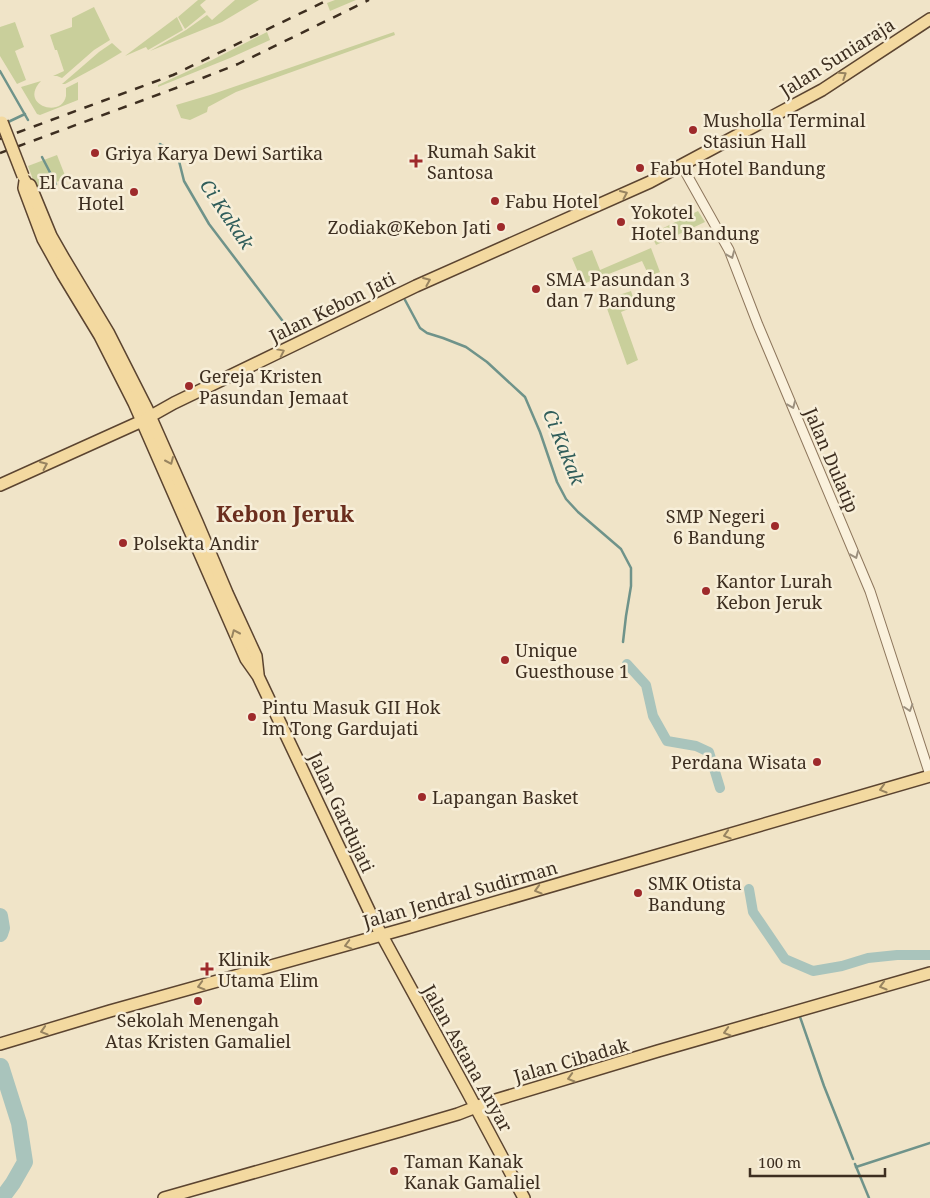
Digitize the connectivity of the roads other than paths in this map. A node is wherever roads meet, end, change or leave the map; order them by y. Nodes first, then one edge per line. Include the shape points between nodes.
1 (930, 19) edge
2 (1, 120) edge
3 (682, 166) junction
4 (138, 401) junction
5 (174, 403) junction
6 (146, 418) junction
7 (120, 431) junction
8 (0, 485) edge
9 (930, 776) edge
10 (381, 936) junction
11 (930, 973) edge
12 (0, 1044) edge
13 (476, 1107) junction
14 (164, 1198) edge
15 (524, 1198) edge

3 -> 1 main road, Jalan Suniaraja via 822,90
2 - 4 main road, Jalan Gardujati, bridge via 24,178 74,284 108,332
5 -> 3 main road, Jalan Kebon Jati via 416,286
3 -> 9 street, Jalan Dulatip via 729,250 870,592
4 - 5 main road via 152,406
4 - 6 main road, Jalan Gardujati
4 - 7 main road
5 - 6 main road, Jalan Kebon Jati
6 - 7 main road, Jalan Kebon Jati
6 - 10 main road, Jalan Gardujati via 246,659 258,676
8 -> 7 main road, Jalan Kebon Jati
9 -> 10 main road, Jalan Jendral Sudirman
10 -> 12 main road, Jalan Jendral Sudirman
10 - 13 main road, Jalan Astana Anyar
11 -> 13 main road, Jalan Cibadak
13 - 14 main road, Jalan Cibadak
13 - 15 main road, Jalan Astana Anyar

